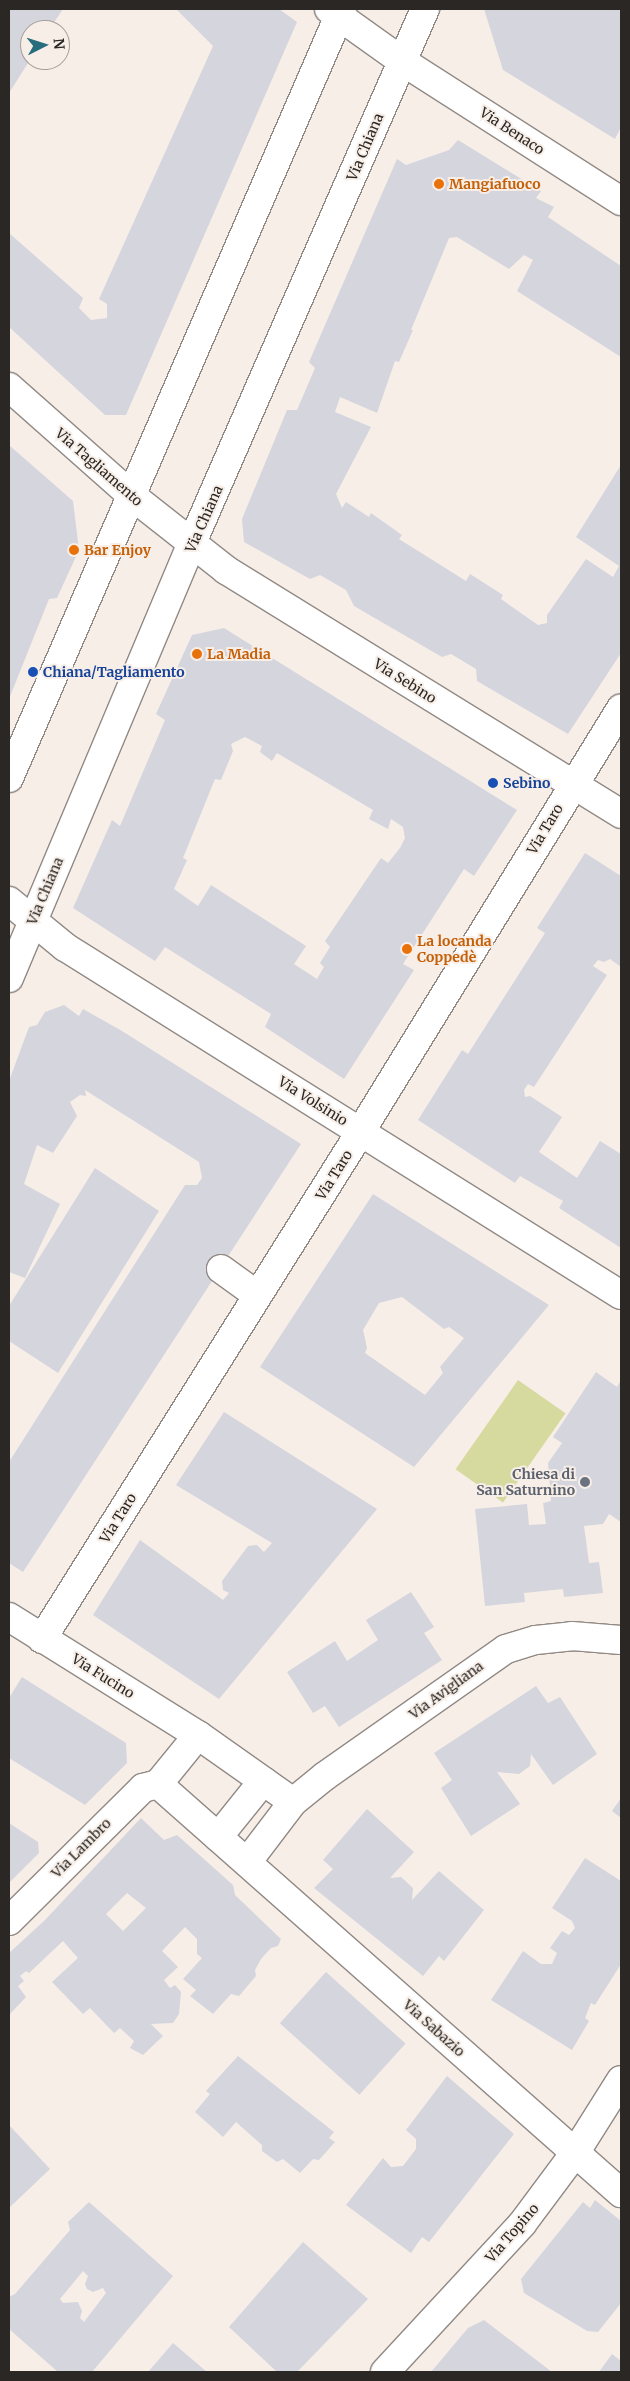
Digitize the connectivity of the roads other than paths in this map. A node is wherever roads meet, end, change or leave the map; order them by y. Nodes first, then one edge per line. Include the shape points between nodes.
1 (425, 9) edge
2 (336, 11) edge
3 (402, 61) junction
4 (621, 201) edge
5 (9, 387) edge
6 (132, 496) junction
7 (192, 545) junction
8 (621, 709) edge
9 (9, 778) edge
10 (572, 785) junction
11 (621, 814) edge
12 (9, 901) edge
13 (33, 920) junction
14 (9, 978) edge
15 (361, 1132) junction
16 (221, 1269) dead end
17 (257, 1295) junction
18 (621, 1295) edge
19 (9, 1618) edge
20 (42, 1639) junction
21 (621, 1640) edge
22 (198, 1735) junction
23 (263, 1782) junction
24 (158, 1784) junction
25 (293, 1802) junction
26 (218, 1837) junction
27 (248, 1861) junction
28 (9, 1921) edge
29 (621, 2080) edge
30 (575, 2153) junction
31 (621, 2193) edge
32 (385, 2372) edge

1 - 3 street, Via Chiana
2 - 3 street
2 - 6 street
3 - 4 street, Via Benaco
3 - 7 street, Via Chiana
5 - 6 street, Via Tagliamento
6 - 7 street, Via Tagliamento
6 - 9 street
7 - 10 street, Via Sebino via 226,570
7 - 13 street, Via Chiana
8 - 10 street, Via Taro
10 - 11 street, Via Sebino
10 - 15 street, Via Taro
12 - 13 street, Via Volsinio
13 - 14 street, Via Chiana
13 - 15 street, Via Volsinio via 65,947
15 - 17 street, Via Taro
15 - 18 street, Via Volsinio
16 - 17 street
17 - 20 street, Via Taro
19 - 20 street, Via Fucino
20 - 22 street, Via Fucino
21 - 25 street, Via Avigliana via 572,1636 536,1640 506,1649
22 - 23 street, Via Fucino
22 - 24 street
23 - 25 street, Via Fucino
23 - 26 street
24 - 26 street, Via Sabazio
24 - 28 street, Via Lambro via 143,1788
25 - 27 street, Via Avigliana
26 - 27 street, Via Sabazio
27 - 30 street, Via Sabazio
29 - 30 street, Via Topino
30 - 31 street, Via Sabazio
30 - 32 street, Via Topino via 522,2224

